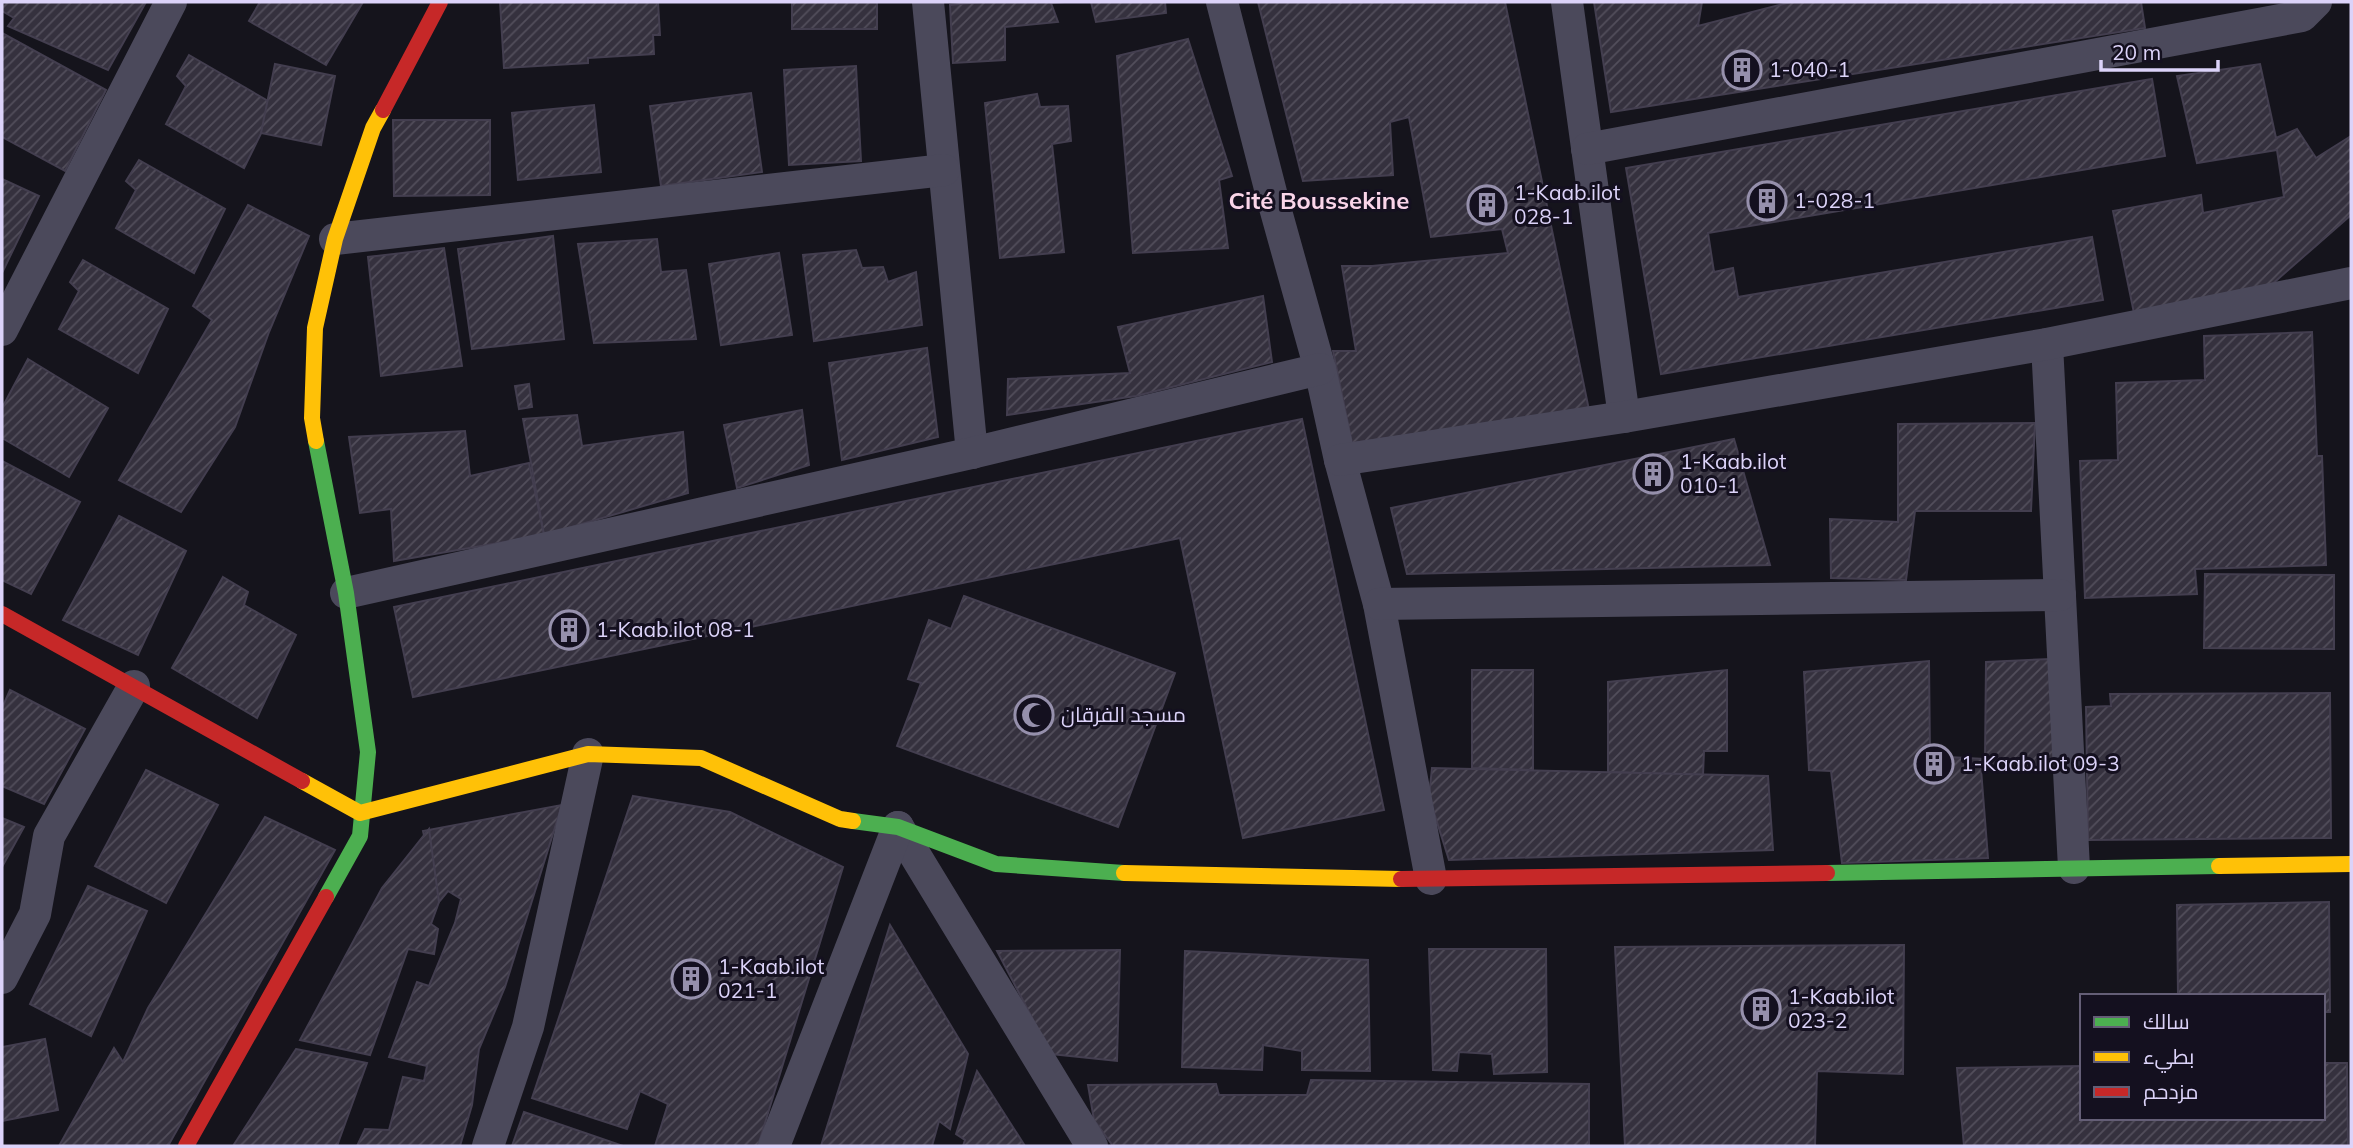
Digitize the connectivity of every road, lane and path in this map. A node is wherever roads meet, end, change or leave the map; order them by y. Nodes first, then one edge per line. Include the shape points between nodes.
1 (172, 2) edge
2 (440, 2) edge
3 (928, 2) edge
4 (1222, 2) edge
5 (1567, 2) edge
6 (2316, 2) edge
7 (1587, 149) junction
8 (944, 170) junction
9 (335, 239) junction
10 (2350, 288) edge
11 (2, 330) edge
12 (2047, 344) junction
13 (1321, 369) junction
14 (1624, 417) junction
15 (972, 453) junction
16 (1340, 460) junction
17 (346, 593) junction
18 (2060, 596) junction
19 (1379, 604) junction
20 (2, 614) edge
21 (134, 686) junction
22 (588, 754) junction
23 (360, 813) junction
24 (898, 827) junction
25 (2351, 863) edge
26 (2074, 868) junction
27 (1431, 879) junction
28 (2, 978) edge
29 (186, 1146) edge
30 (488, 1146) edge
31 (774, 1146) edge
32 (1093, 1146) edge

1 - 11 street
2 - 9 street via 373,128
3 - 8 street
4 - 13 street
5 - 7 street
6 - 7 street via 2302,16
7 - 14 street
8 - 9 street
8 - 15 street
9 - 17 street via 315,328 312,418
10 - 12 street
12 - 14 street
12 - 18 street
13 - 15 street
13 - 16 street
14 - 16 street
15 - 17 street
16 - 19 street
17 - 23 street via 368,752
18 - 19 street
18 - 26 street
19 - 27 street
20 - 21 street
21 - 23 street
21 - 28 street via 49,836 35,914
22 - 23 street
22 - 24 street via 701,758 840,819
22 - 30 street via 528,1027
23 - 29 street via 360,836
24 - 27 street via 996,863 1154,875
24 - 31 street
24 - 32 street
25 - 26 street
26 - 27 street

